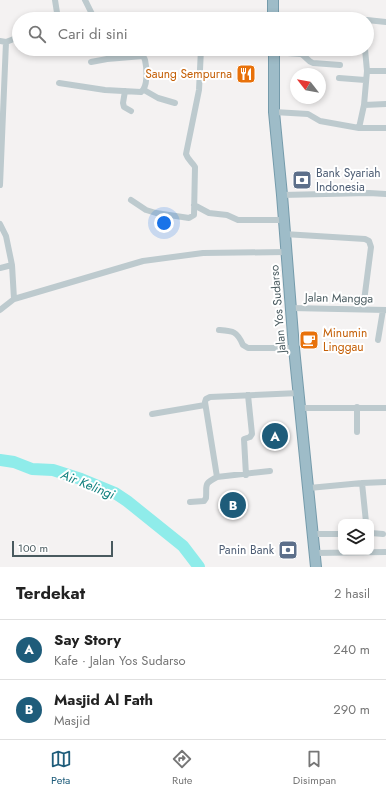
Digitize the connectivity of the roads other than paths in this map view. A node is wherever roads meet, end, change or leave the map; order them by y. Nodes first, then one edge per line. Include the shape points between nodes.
1 (55, 0) edge
2 (85, 0) edge
3 (273, 0) edge
4 (57, 12) edge
5 (91, 12) edge
6 (273, 12) edge
7 (374, 21) edge
8 (386, 22) edge
9 (3, 42) edge
10 (143, 56) joint
11 (201, 56) edge
12 (274, 56) edge
13 (305, 56) edge
14 (366, 56) edge
15 (91, 62) dead end
16 (340, 65) dead end
17 (367, 71) junction
18 (386, 71) edge
19 (339, 78) dead end
20 (365, 80) junction
21 (59, 83) dead end
22 (144, 90) junction
23 (125, 91) junction
24 (175, 103) dead end
25 (386, 104) edge
26 (364, 105) junction
27 (131, 111) dead end
28 (274, 112) junction
29 (359, 128) junction
30 (386, 128) edge
31 (0, 185) edge
32 (386, 194) edge
33 (282, 195) junction
34 (131, 200) dead end
35 (194, 205) junction
36 (284, 220) junction
37 (0, 224) edge
38 (284, 234) junction
39 (285, 252) junction
40 (12, 265) junction
41 (0, 268) edge
42 (14, 299) junction
43 (291, 308) junction
44 (363, 309) junction
45 (0, 310) edge
46 (385, 310) edge
47 (219, 330) dead end
48 (378, 340) dead end
49 (294, 348) junction
50 (299, 393) junction
51 (248, 395) junction
52 (205, 405) junction
53 (357, 407) junction
54 (300, 408) junction
55 (386, 408) edge
56 (152, 414) dead end
57 (357, 432) dead end
58 (270, 471) dead end
59 (246, 474) junction
60 (217, 477) junction
61 (386, 482) edge
62 (362, 483) junction
63 (309, 488) junction
64 (190, 502) dead end
65 (366, 519) edge
66 (374, 533) edge
67 (313, 534) junction
68 (338, 534) edge
69 (383, 534) dead end
70 (386, 552) edge
71 (315, 553) junction
72 (316, 567) edge

1 - 4 street
2 - 5 street
3 - 6 highway
7 - 8 street
9 - 31 street
10 - 15 street
10 - 22 street via 146,60
11 - 35 street via 199,90 186,154 195,168
12 - 28 highway, Jalan Yos Sudarso
13 - 16 street via 309,62
14 - 17 street
17 - 18 street
17 - 20 street
19 - 20 street
20 - 26 street
21 - 23 street
22 - 23 street
22 - 24 street
23 - 27 street via 124,107
25 - 26 street
26 - 29 street
28 - 29 street via 308,114 320,121
28 - 33 highway, Jalan Yos Sudarso
29 - 30 street
32 - 33 street
33 - 36 highway, Jalan Yos Sudarso
34 - 35 street via 146,210 189,218 194,215
35 - 36 street via 209,214 227,215 238,220
36 - 38 highway, Jalan Yos Sudarso
37 - 40 street via 6,236
38 - 39 highway, Jalan Yos Sudarso
38 - 44 street via 369,241 371,247
39 - 42 street via 203,253 143,261
39 - 43 highway, Jalan Yos Sudarso
40 - 41 street
40 - 42 street
42 - 45 street
43 - 44 street, Jalan Mangga
43 - 49 highway, Jalan Yos Sudarso
44 - 46 street, Jalan Mangga
46 - 48 street
47 - 49 street via 232,331 248,348
49 - 50 highway, Jalan Yos Sudarso
50 - 51 street
50 - 54 highway, Jalan Yos Sudarso
51 - 52 street via 210,397 206,399
51 - 59 street via 252,434 244,439
52 - 56 street
52 - 60 street
53 - 54 street
53 - 55 street
53 - 57 street
54 - 63 highway, Jalan Yos Sudarso
58 - 59 street
59 - 60 street
60 - 64 street via 207,482 204,501
61 - 62 street
62 - 63 street
62 - 65 street
63 - 67 highway, Jalan Yos Sudarso
66 - 69 street
67 - 68 street
67 - 71 highway, Jalan Yos Sudarso
70 - 71 street
71 - 72 highway, Jalan Yos Sudarso

